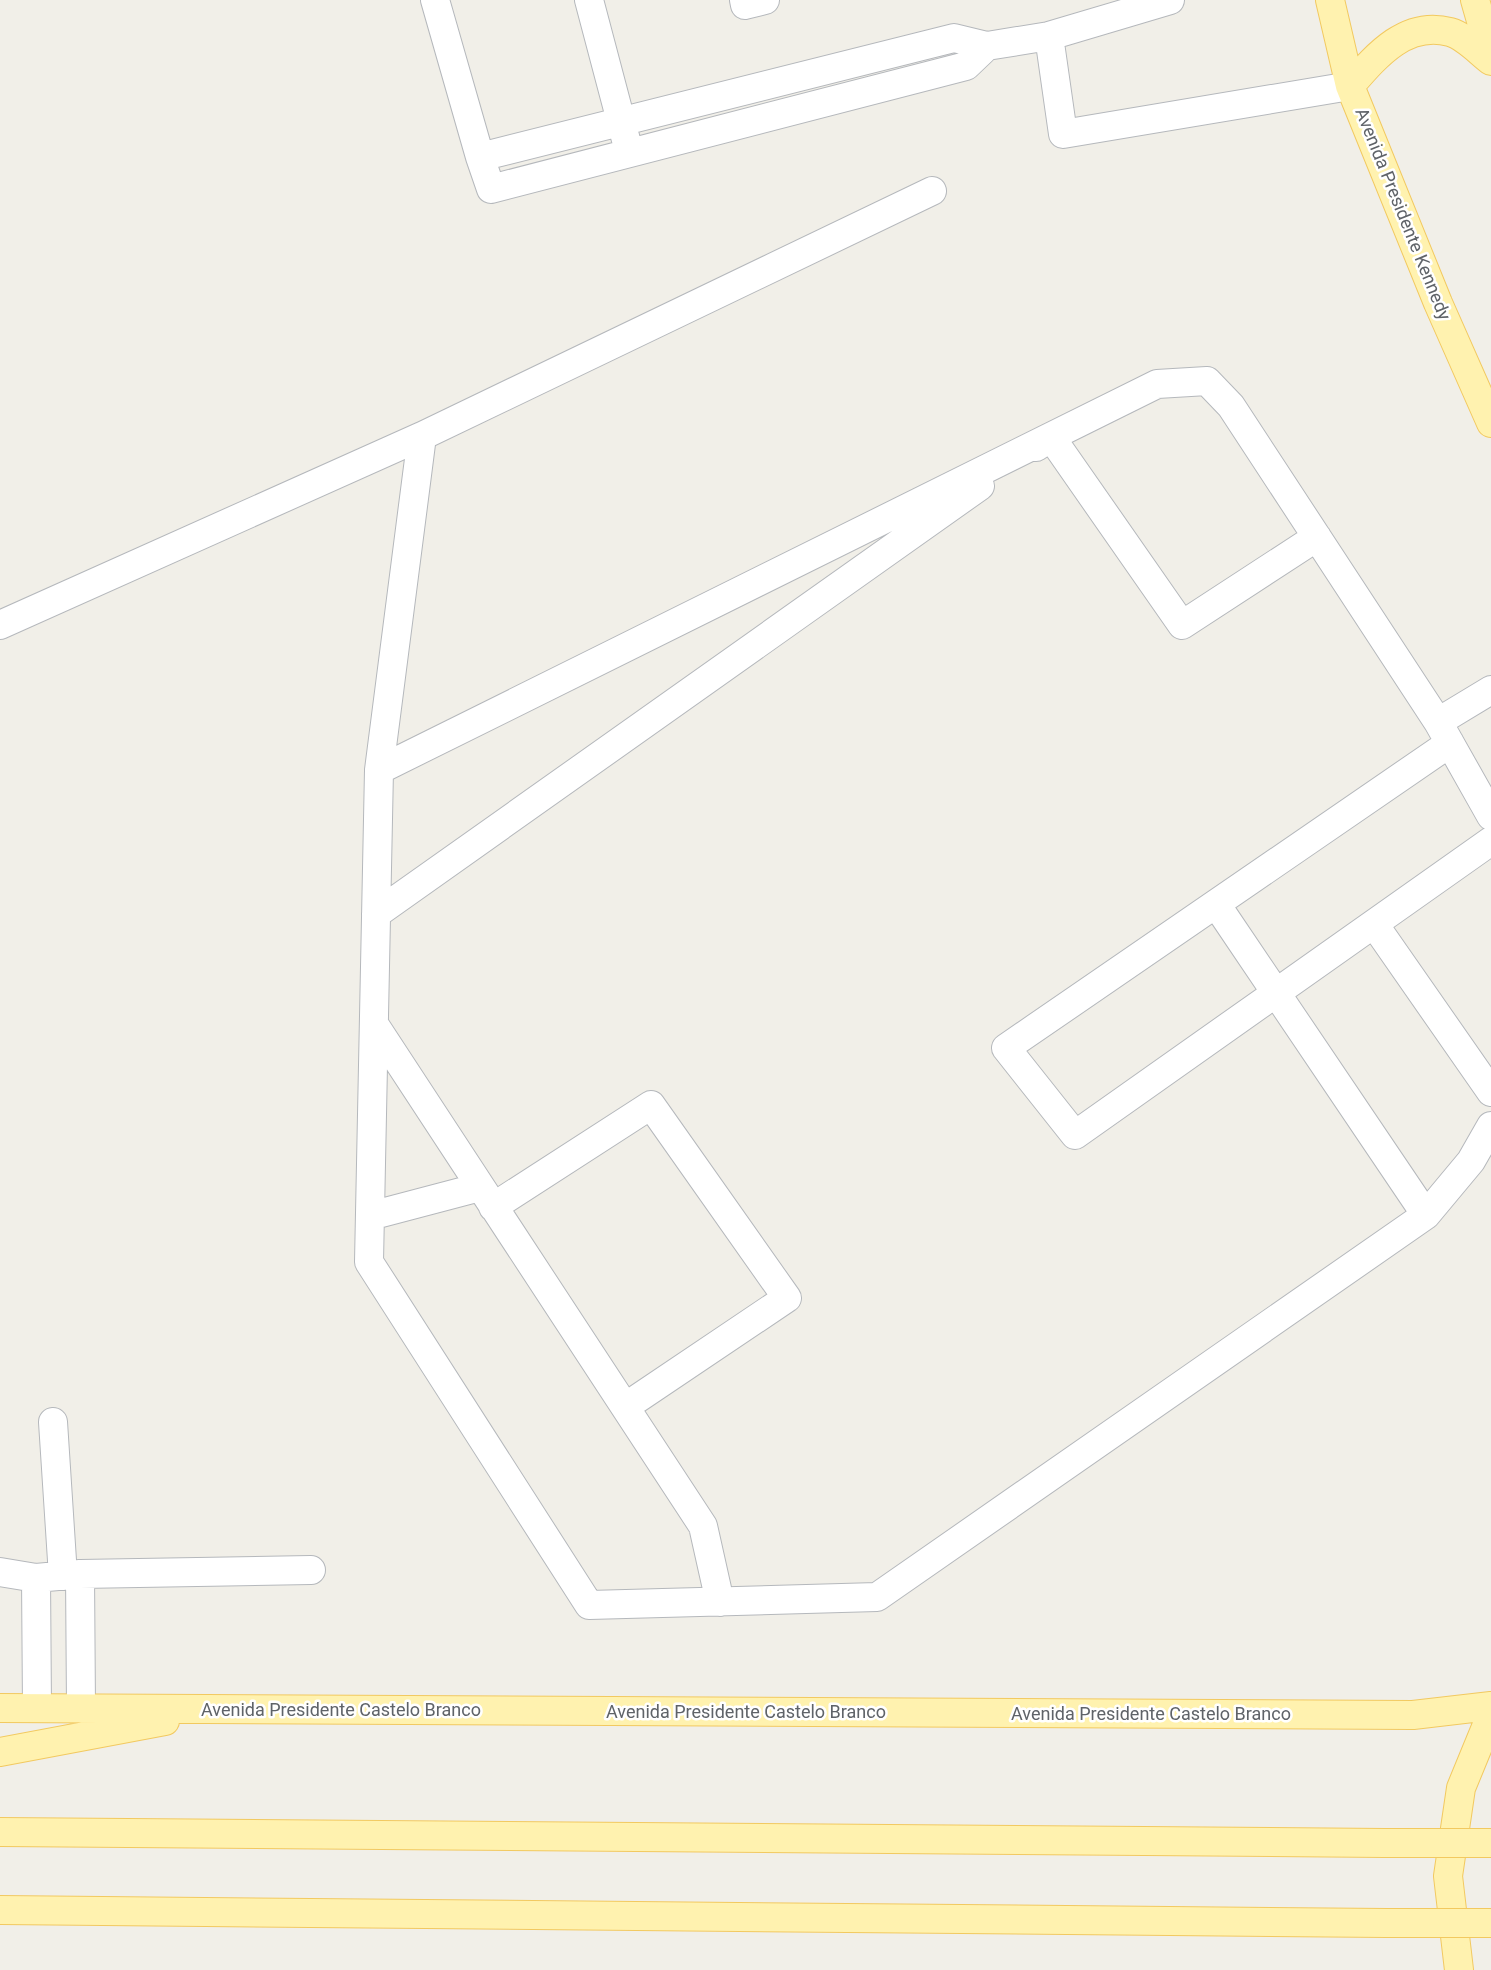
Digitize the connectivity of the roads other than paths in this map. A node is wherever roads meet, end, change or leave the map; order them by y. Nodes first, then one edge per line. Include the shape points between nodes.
1 (435, 0) edge
2 (588, 0) edge
3 (744, 0) edge
4 (765, 0) edge
5 (1170, 0) edge
6 (1330, 0) edge
7 (1475, 0) edge
8 (1049, 36) junction
9 (987, 46) junction
10 (1491, 56) edge
11 (1491, 62) edge
12 (1350, 86) junction
13 (622, 121) junction
14 (628, 153) junction
15 (480, 158) junction
16 (932, 192) dead end
17 (1491, 423) edge
18 (422, 436) junction
19 (1051, 436) junction
20 (1317, 537) junction
21 (0, 625) edge
22 (1491, 690) edge
23 (1444, 733) junction
24 (379, 770) junction
25 (1491, 816) edge
26 (1491, 841) edge
27 (1216, 904) junction
28 (376, 914) junction
29 (1374, 924) junction
30 (1277, 992) junction
31 (374, 1024) junction
32 (1491, 1092) edge
33 (1491, 1126) edge
34 (487, 1197) junction
35 (1426, 1214) junction
36 (370, 1216) junction
37 (625, 1406) junction
38 (53, 1422) dead end
39 (311, 1570) dead end
40 (0, 1572) edge
41 (72, 1575) junction
42 (36, 1578) junction
43 (720, 1602) junction
44 (1491, 1706) edge
45 (0, 1708) edge
46 (37, 1708) junction
47 (81, 1708) junction
48 (227, 1709) junction
49 (1491, 1715) edge
50 (0, 1752) edge
51 (0, 1832) edge
52 (1491, 1843) edge
53 (0, 1910) edge
54 (1491, 1924) edge
55 (1459, 1970) edge

1 - 15 lane
2 - 13 lane
3 - 4 lane via 745,5
5 - 8 lane
6 - 12 main road, Avenida Presidente Kennedy
7 - 10 main road
8 - 9 lane
8 - 12 lane via 1063,134
9 - 13 lane via 954,38
9 - 14 lane via 966,66
11 - 12 main road via 1451,32 1424,30 1394,41 1383,49
12 - 17 main road, Avenida Presidente Kennedy via 1438,303
13 - 14 lane
13 - 15 lane
14 - 15 lane via 491,189
16 - 18 lane
18 - 21 lane
18 - 24 lane
19 - 20 lane via 1157,384 1207,381 1231,406
19 - 20 lane via 1182,625
19 - 24 lane
19 - 28 lane
20 - 23 lane
22 - 23 lane
23 - 25 lane
23 - 27 lane
24 - 28 lane
26 - 29 lane
27 - 30 lane
27 - 30 lane via 1006,1048 1075,1135
28 - 31 lane
29 - 30 lane
29 - 32 lane
30 - 35 lane
31 - 34 lane
31 - 36 lane
33 - 35 lane via 1471,1162
34 - 36 lane
34 - 37 lane
34 - 37 lane via 650,1105 787,1298
35 - 43 lane via 877,1597
36 - 43 lane via 369,1262 589,1605
37 - 43 lane via 703,1526
38 - 41 lane
39 - 41 lane
40 - 42 lane
41 - 42 lane
41 - 47 lane
42 - 46 lane
44 - 48 main road, Avenida Presidente Castelo Branco via 1413,1715
45 - 46 main road, Avenida Presidente Castelo Branco
46 - 47 main road, Avenida Presidente Castelo Branco
47 - 48 main road, Avenida Presidente Castelo Branco
48 - 50 main road
49 - 55 main road via 1461,1788 1448,1876
51 - 52 main road, bridge
53 - 54 main road, bridge

